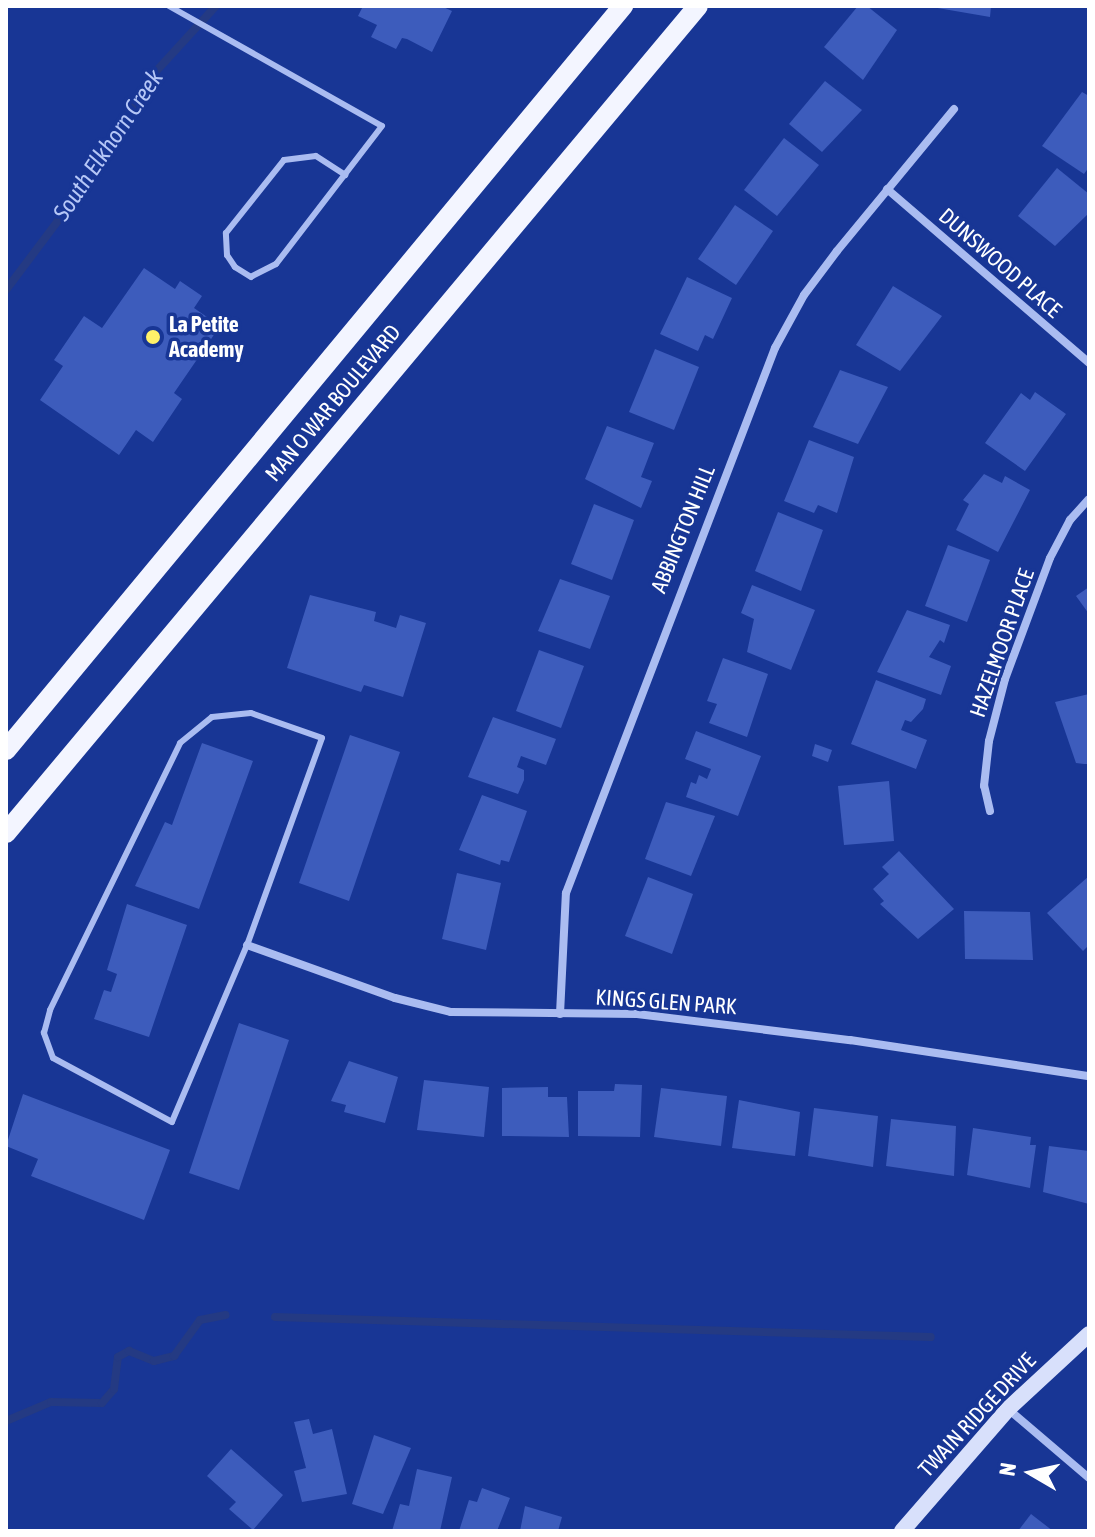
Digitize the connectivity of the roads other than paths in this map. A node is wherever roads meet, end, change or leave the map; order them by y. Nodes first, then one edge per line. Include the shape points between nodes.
1 (169, 6) edge
2 (623, 6) edge
3 (698, 6) edge
4 (954, 109) dead end
5 (345, 175) junction
6 (887, 189) junction
7 (1089, 363) edge
8 (1089, 499) edge
9 (6, 750) edge
10 (990, 811) dead end
11 (6, 833) edge
12 (247, 945) junction
13 (560, 1014) junction
14 (1089, 1076) edge
15 (1089, 1334) edge
16 (1008, 1409) junction
17 (1089, 1478) edge
18 (902, 1531) edge

1 - 5 lane via 382,126
2 - 9 main road, MAN O WAR BOULEVARD
3 - 11 main road, MAN O WAR BOULEVARD
4 - 6 street, ABBINGTON HILL
5 - 5 lane via 276,264 251,277 235,267 227,255 226,233 284,160 316,156
6 - 7 street, DUNSWOOD PLACE
6 - 13 street, ABBINGTON HILL via 804,295 775,348 683,578 566,893
8 - 10 street, HAZELMOOR PLACE via 1070,520 1050,558 1005,679 989,741 984,786
12 - 12 lane via 172,1122 53,1058 44,1033 50,1010 180,743 212,717 251,713 322,738
12 - 13 street, KINGS GLEN PARK via 395,998 451,1012
13 - 14 street, KINGS GLEN PARK via 717,1023
15 - 16 street, TWAIN RIDGE DRIVE
16 - 17 street
16 - 18 street, TWAIN RIDGE DRIVE

